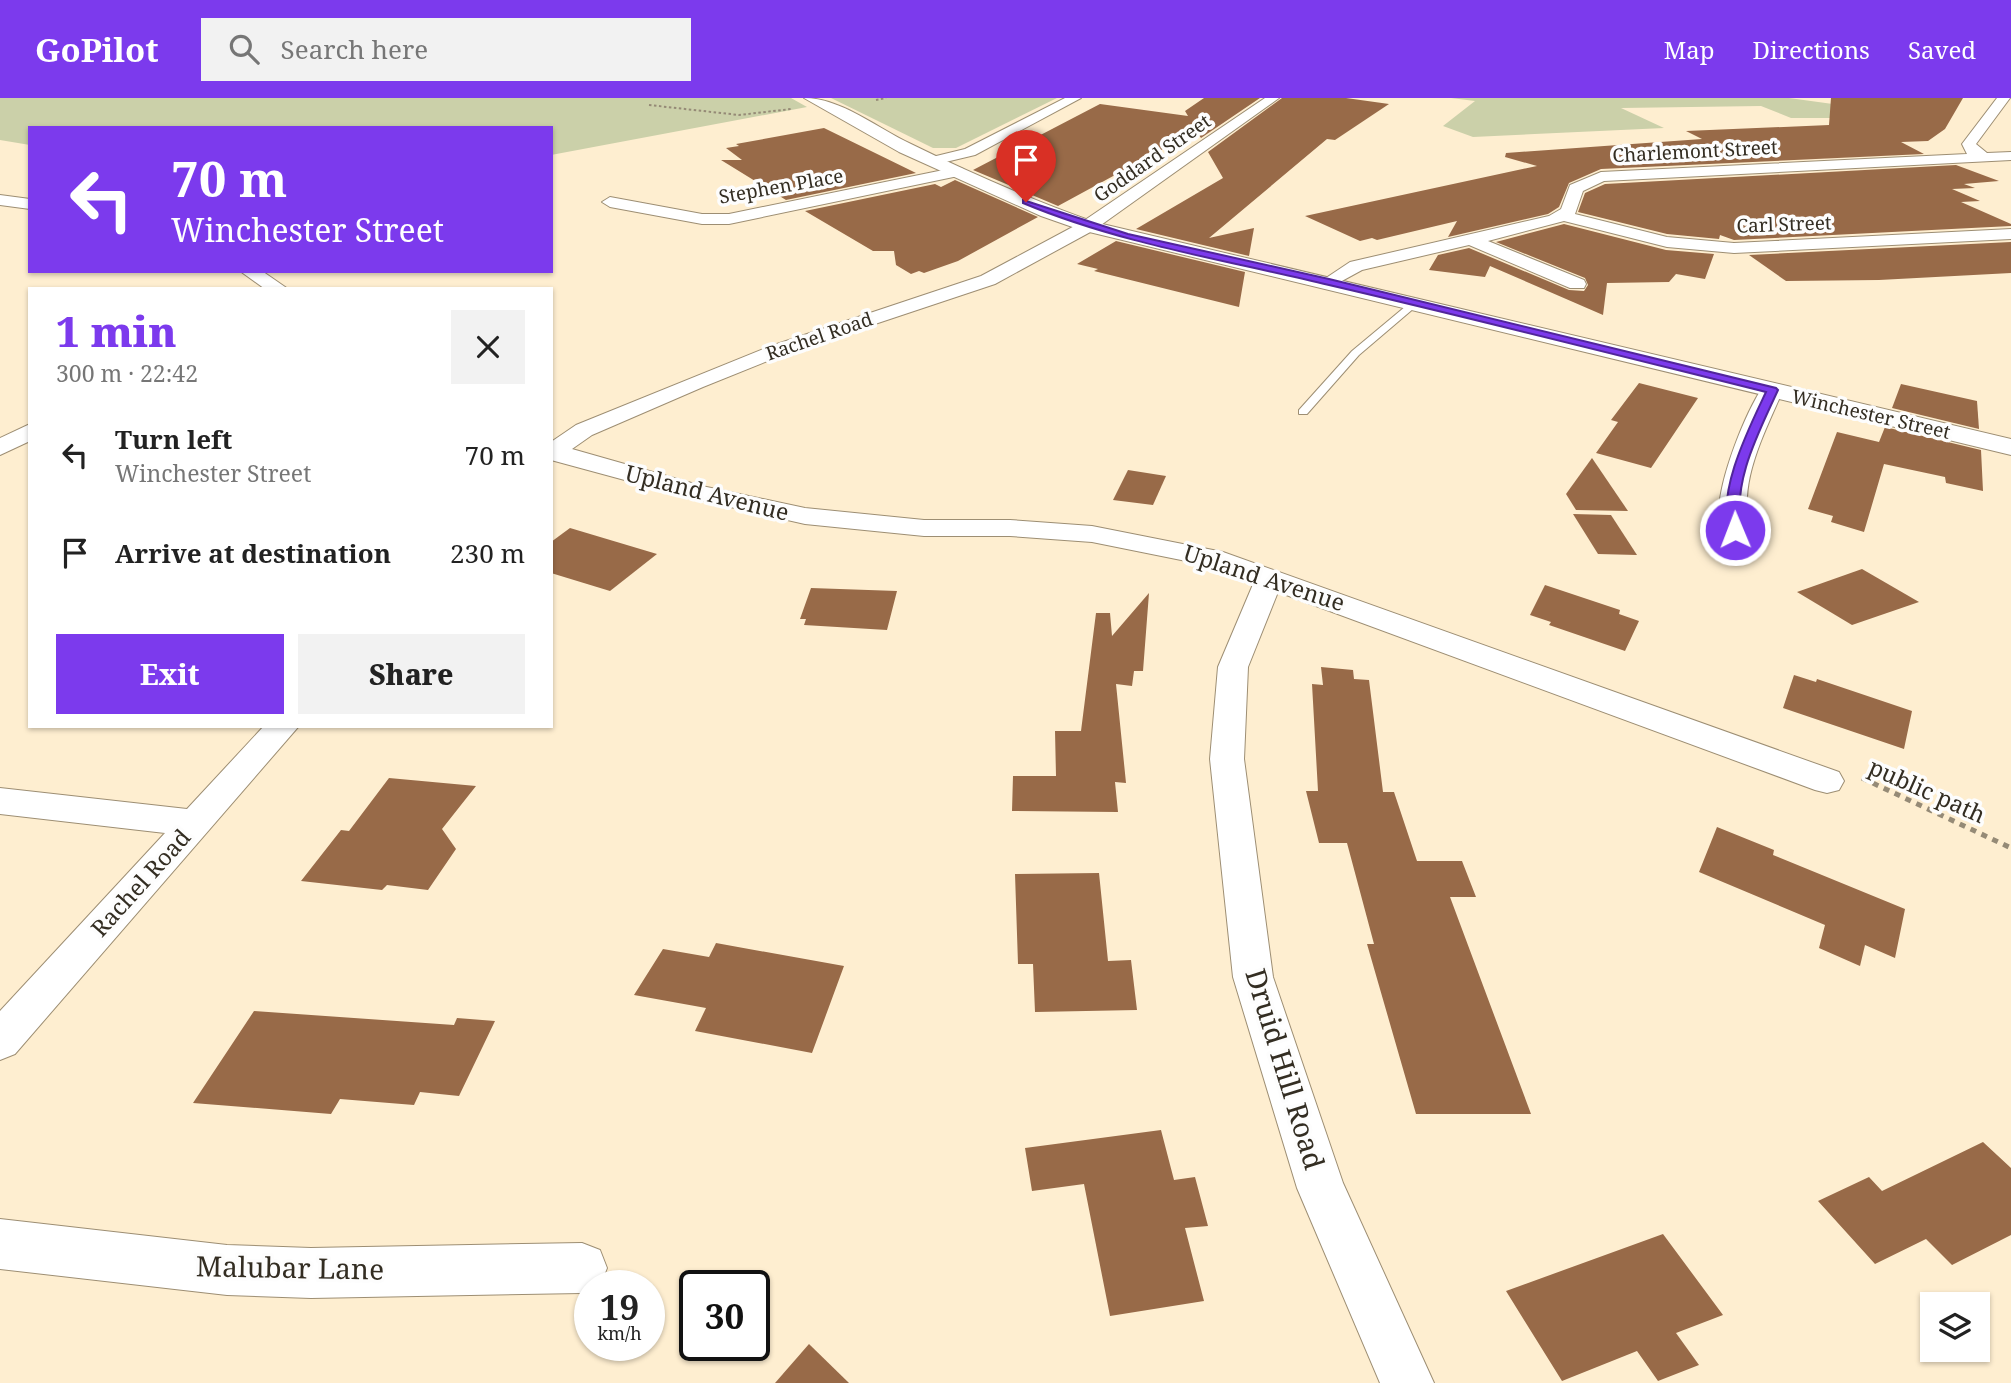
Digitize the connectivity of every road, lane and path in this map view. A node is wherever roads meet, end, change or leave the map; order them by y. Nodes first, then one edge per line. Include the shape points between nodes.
1 (886, 98) edge
2 (1075, 98) edge
3 (1273, 98) edge
4 (2004, 98) edge
5 (818, 102) edge
6 (649, 105) dead end
7 (2011, 156) edge
8 (1986, 158) junction
9 (933, 161) junction
10 (958, 172) junction
11 (0, 200) edge
12 (610, 202) dead end
13 (28, 204) edge
14 (1562, 216) junction
15 (1088, 226) junction
16 (2011, 234) edge
17 (1472, 240) junction
18 (252, 273) edge
19 (1329, 282) junction
20 (1577, 284) dead end
21 (276, 287) edge
22 (1415, 303) junction
23 (1772, 390) junction
24 (1303, 412) dead end
25 (28, 432) edge
26 (2011, 447) edge
27 (0, 448) edge
28 (553, 452) edge
29 (1741, 545) dead end
30 (1270, 577) junction
31 (281, 728) edge
32 (1827, 782) joint
33 (0, 801) edge
34 (194, 823) junction
35 (2011, 848) edge
36 (0, 1041) edge
37 (0, 1244) edge
38 (582, 1268) dead end
39 (1406, 1383) edge

1 - 5 path via 849,105
2 - 9 street via 973,151
3 - 15 street, Goddard Street
4 - 8 street via 1969,144
5 - 6 path via 739,115
5 - 9 street, Winchester Street
7 - 8 street, Charlemont Street
8 - 14 street, Charlemont Street via 1601,177 1576,188 1571,207
9 - 10 street, Winchester Street
10 - 12 street, Stephen Place via 727,219 702,219
10 - 15 street, Winchester Street
11 - 13 street
14 - 16 street, Carl Street via 1667,242 1724,248
14 - 17 street
15 - 19 street, Winchester Street
15 - 28 street, Rachel Road via 988,280 695,382 584,430
17 - 19 street via 1356,266
17 - 20 street
18 - 21 street
19 - 22 street, Winchester Street
22 - 23 street, Winchester Street
22 - 24 lane via 1357,349
23 - 26 street, Winchester Street
23 - 29 street via 1738,478 1732,513
25 - 27 street
28 - 30 street, Upland Avenue via 700,494 805,516 924,528 1092,534 1213,558
30 - 32 street, Upland Avenue
30 - 39 street, Druid Hill Road via 1233,667 1227,759 1253,977 1321,1188
31 - 34 street, Rachel Road
32 - 35 path, public path via 1861,777
33 - 34 street
34 - 36 street, Rachel Road
37 - 38 street, Malubar Lane via 227,1270

